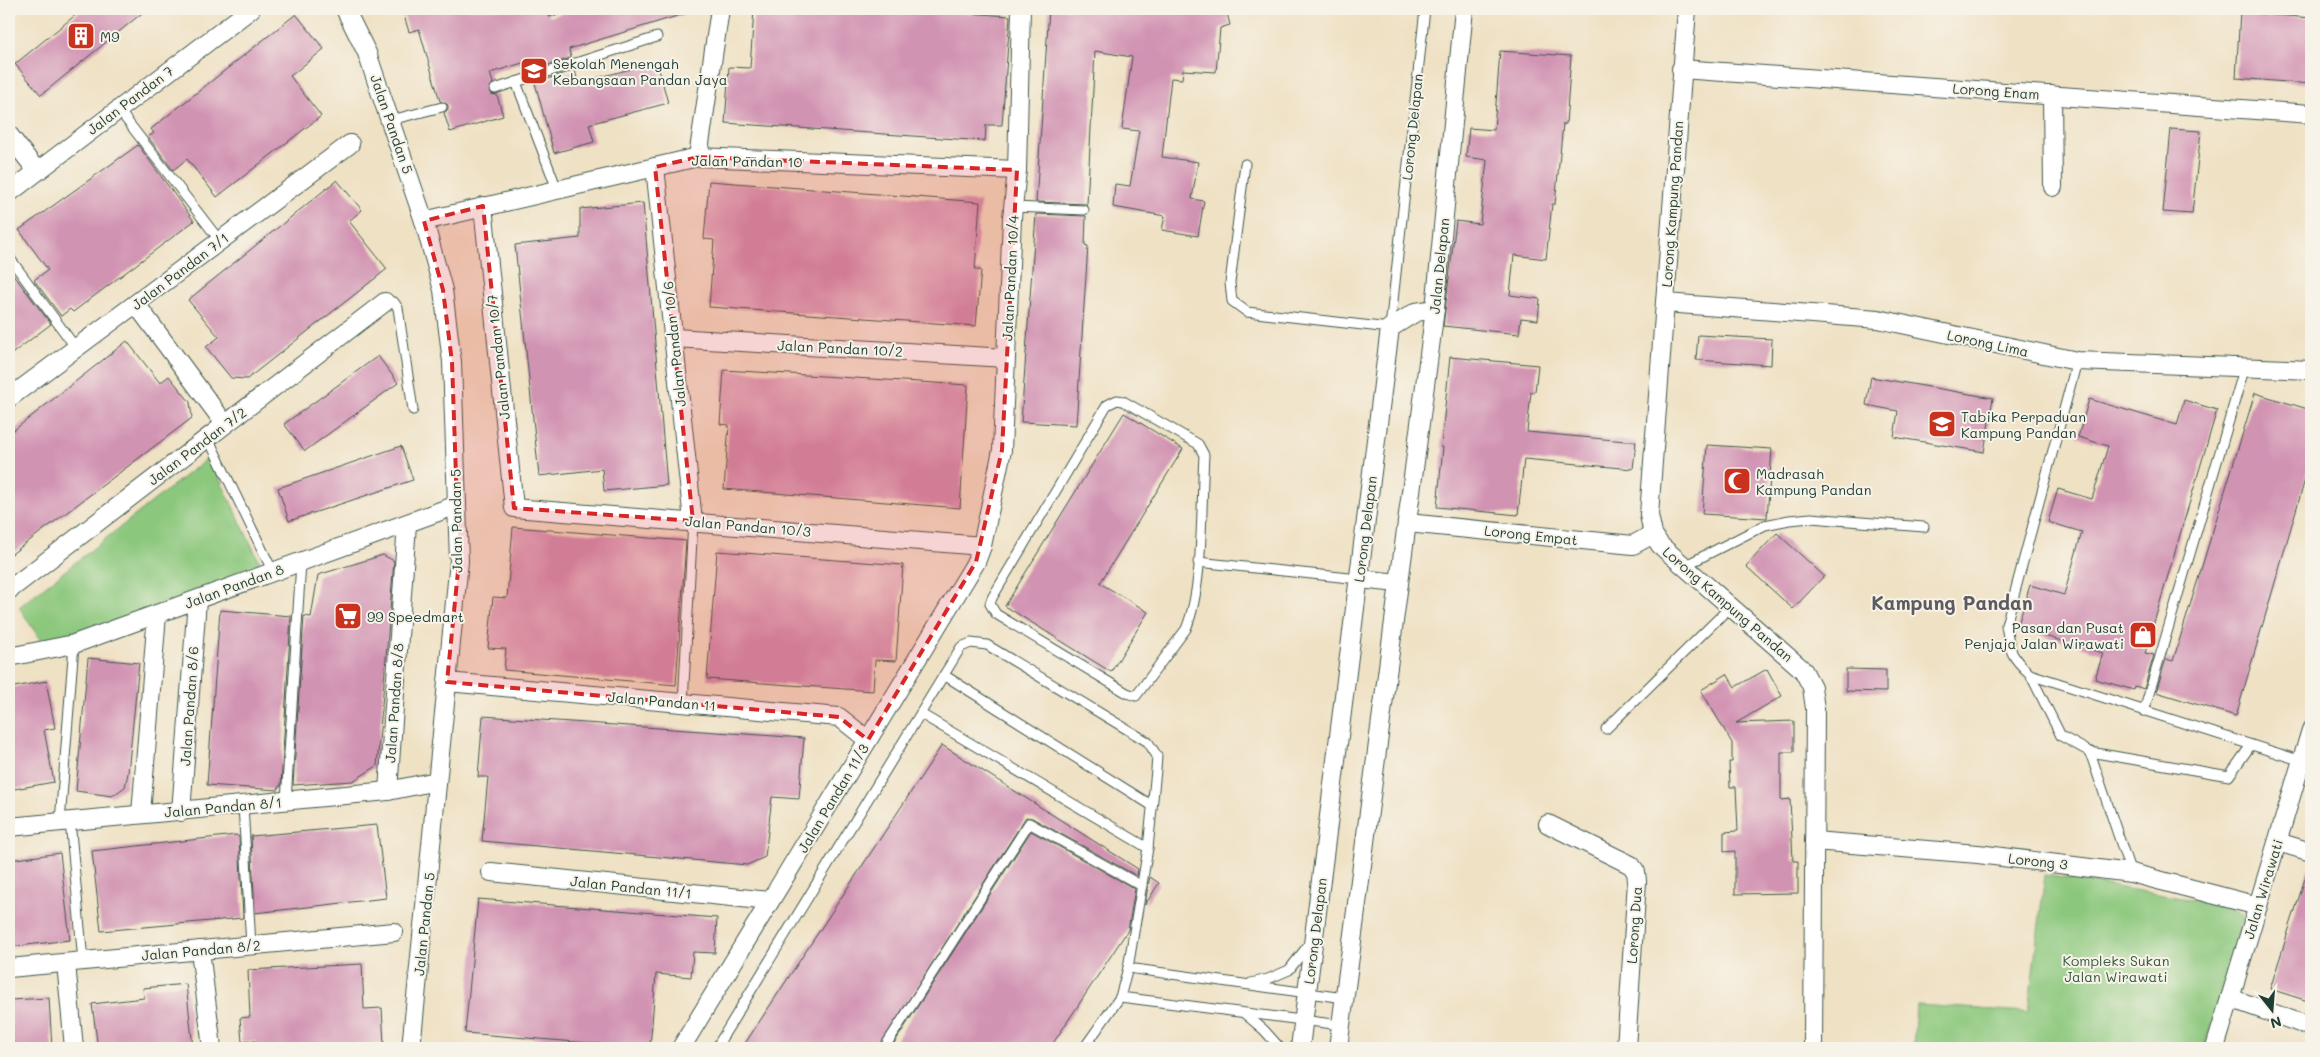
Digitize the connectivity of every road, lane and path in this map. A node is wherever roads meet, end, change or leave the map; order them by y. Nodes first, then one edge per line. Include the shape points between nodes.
1 (251, 9) edge
2 (345, 9) edge
3 (720, 9) edge
4 (1021, 9) edge
5 (1425, 9) edge
6 (1464, 9) edge
7 (1686, 9) edge
8 (657, 37) dead end
9 (1681, 69) junction
10 (516, 82) junction
11 (495, 89) dead end
12 (2052, 95) junction
13 (442, 107) dead end
14 (118, 109) junction
15 (2311, 114) edge
16 (390, 120) junction
17 (9, 136) edge
18 (350, 144) dead end
19 (698, 157) junction
20 (1244, 164) dead end
21 (655, 167) junction
22 (1017, 170) junction
23 (37, 171) junction
24 (2053, 187) dead end
25 (557, 189) junction
26 (9, 193) edge
27 (483, 206) junction
28 (1014, 208) junction
29 (1084, 210) dead end
30 (424, 221) junction
31 (220, 242) junction
32 (9, 256) edge
33 (385, 302) joint
34 (136, 304) junction
35 (1665, 304) junction
36 (1435, 309) junction
37 (1390, 328) junction
38 (674, 338) junction
39 (76, 348) junction
40 (1006, 358) junction
41 (2077, 361) junction
42 (2245, 366) junction
43 (2311, 370) edge
44 (9, 398) edge
45 (413, 410) dead end
46 (225, 424) junction
47 (208, 438) junction
48 (458, 505) junction
49 (514, 508) joint
50 (693, 521) junction
51 (1407, 522) junction
52 (407, 524) junction
53 (1924, 527) dead end
54 (1653, 534) junction
55 (982, 546) junction
56 (301, 562) junction
57 (1198, 562) junction
58 (1684, 566) junction
59 (273, 572) junction
60 (1359, 579) junction
61 (1399, 583) junction
62 (9, 590) edge
63 (197, 600) junction
64 (1730, 607) junction
65 (156, 614) junction
66 (74, 644) junction
67 (11, 651) edge
68 (2030, 674) junction
69 (944, 675) junction
70 (447, 682) junction
71 (683, 703) junction
72 (2144, 711) junction
73 (921, 714) junction
74 (1606, 729) dead end
75 (2311, 730) edge
76 (868, 740) junction
77 (2251, 745) junction
78 (2090, 752) junction
79 (2302, 761) junction
80 (437, 781) junction
81 (388, 791) junction
82 (286, 801) junction
83 (243, 805) junction
84 (1151, 805) junction
85 (181, 812) junction
86 (141, 814) junction
87 (65, 822) junction
88 (1548, 824) dead end
89 (9, 827) edge
90 (1814, 841) junction
91 (2278, 842) junction
92 (1148, 848) junction
93 (2311, 852) edge
94 (491, 872) dead end
95 (2130, 873) junction
96 (1142, 886) junction
97 (770, 901) junction
98 (2258, 906) junction
99 (394, 932) dead end
100 (1314, 937) junction
101 (251, 946) junction
102 (200, 950) junction
103 (75, 962) junction
104 (9, 968) edge
105 (1128, 968) junction
106 (1246, 985) junction
107 (1307, 993) junction
108 (1120, 997) junction
109 (1344, 998) junction
110 (2230, 998) junction
111 (1243, 1013) junction
112 (1304, 1020) junction
113 (1341, 1025) junction
114 (2311, 1027) edge
115 (74, 1048) edge
116 (212, 1048) edge
117 (411, 1048) edge
118 (681, 1048) edge
119 (716, 1048) edge
120 (884, 1048) edge
121 (1084, 1048) edge
122 (1280, 1048) edge
123 (1300, 1048) edge
124 (1338, 1048) edge
125 (1626, 1048) edge
126 (1813, 1048) edge
127 (2215, 1048) edge

1 - 14 street, Jalan Pandan 7
2 - 16 street, Jalan Pandan 5 via 367,53
3 - 19 street
4 - 22 street, Jalan Pandan 10/4
5 - 37 lane, Lorong Delapan
6 - 36 street, Jalan Delapan
7 - 9 street, Lorong Kampung Pandan
8 - 10 lane
9 - 12 street, Lorong Enam
9 - 35 street, Lorong Kampung Pandan
10 - 11 lane
10 - 25 lane
12 - 15 street, Lorong Enam
12 - 24 street
13 - 16 lane
14 - 23 street, Jalan Pandan 7
14 - 31 lane
16 - 30 street, Jalan Pandan 5
17 - 23 street
18 - 31 street, Jalan Pandan 7/1
19 - 21 street, Jalan Pandan 10
19 - 22 street, Jalan Pandan 10
20 - 37 lane via 1230,283 1232,301 1247,312
21 - 25 street, Jalan Pandan 10
21 - 38 street, Jalan Pandan 10/6
22 - 28 street, Jalan Pandan 10/4
23 - 26 street, Jalan Pandan 7
25 - 27 street, Jalan Pandan 10
27 - 30 street, Jalan Pandan 10
27 - 49 street, Jalan Pandan 10/7
28 - 29 lane
28 - 40 street, Jalan Pandan 10/4
30 - 48 street, Jalan Pandan 5 via 443,290 452,362
31 - 34 street, Jalan Pandan 7/1
32 - 39 lane
33 - 45 lane via 394,302 398,308
33 - 46 street, Jalan Pandan 7/2
34 - 39 street, Jalan Pandan 7/1
34 - 46 street
35 - 41 street, Lorong Lima via 1878,319
35 - 54 street, Lorong Kampung Pandan via 1649,515
36 - 37 street via 1416,312
36 - 51 street, Jalan Delapan
37 - 60 street, Lorong Delapan
38 - 40 street, Jalan Pandan 10/2
38 - 50 street, Jalan Pandan 10/6
39 - 44 street, Jalan Pandan 7/1
40 - 55 street, Jalan Pandan 10/4 via 1002,450
41 - 42 street, Lorong Lima
41 - 68 lane via 2006,625 2014,659
42 - 43 street, Lorong Lima
42 - 72 lane
46 - 47 street, Jalan Pandan 7/2
47 - 59 lane
47 - 62 street, Jalan Pandan 7/2
48 - 52 street, Jalan Pandan 8
48 - 70 street, Jalan Pandan 5 via 459,561
49 - 50 street, Jalan Pandan 10/3
50 - 55 street, Jalan Pandan 10/3
50 - 71 lane
51 - 54 street, Lorong Empat via 1633,545
51 - 61 street
52 - 56 street, Jalan Pandan 8
52 - 81 street, Jalan Pandan 8/8
53 - 58 lane via 1812,518 1789,520 1765,525
54 - 58 street, Lorong Kampung Pandan via 1660,545
55 - 76 street, Jalan Pandan 11/3 via 976,562
56 - 59 street, Jalan Pandan 8
56 - 82 lane
57 - 57 lane via 1203,451 1198,444 1117,400 1107,405 990,604 996,614 1136,696 1186,629 1193,607
57 - 60 lane
58 - 64 street, Lorong Kampung Pandan
59 - 63 street, Jalan Pandan 8
60 - 61 street
60 - 100 street, Lorong Delapan
61 - 109 street
63 - 65 street, Jalan Pandan 8
63 - 85 street, Jalan Pandan 8/6
64 - 74 lane
64 - 90 street, Lorong Kampung Pandan via 1804,670 1812,687 1815,709
65 - 66 street, Jalan Pandan 8
65 - 86 street
66 - 67 street, Jalan Pandan 8
66 - 87 lane
68 - 72 lane
68 - 78 lane via 2061,736
69 - 73 lane
69 - 84 lane
69 - 84 lane via 961,647 971,643 986,645 1148,742 1157,756
70 - 71 street, Jalan Pandan 11
70 - 80 street, Jalan Pandan 5
71 - 76 street, Jalan Pandan 11 via 839,717
72 - 77 lane
73 - 92 lane
73 - 119 lane
75 - 79 street, Jalan Wirawati
76 - 97 street, Jalan Pandan 11/3
77 - 78 lane via 2229,776
77 - 79 lane
78 - 95 lane
79 - 91 street, Jalan Wirawati
80 - 81 street, Jalan Pandan 8/1
80 - 117 street, Jalan Pandan 5
81 - 82 street, Jalan Pandan 8/1
82 - 83 street, Jalan Pandan 8/1
83 - 85 street, Jalan Pandan 8/1
83 - 101 lane
84 - 92 lane
85 - 86 street, Jalan Pandan 8/1
86 - 87 street, Jalan Pandan 8/1
87 - 89 street, Jalan Pandan 8/1
87 - 103 lane
88 - 125 street, Lorong Dua via 1631,865 1636,872
90 - 95 street, Lorong 3 via 1997,856
90 - 126 street, Lorong Kampung Pandan
91 - 93 street
91 - 98 street, Jalan Wirawati
92 - 96 lane
94 - 97 street, Jalan Pandan 11/1
95 - 98 street, Lorong 3
96 - 105 lane
96 - 120 lane via 1028,823
97 - 118 street, Jalan Pandan 11/3
98 - 110 street, Jalan Wirawati
99 - 101 street, Jalan Pandan 8/2
100 - 106 lane via 1290,970
100 - 107 street, Lorong Delapan
101 - 102 street, Jalan Pandan 8/2
102 - 103 street, Jalan Pandan 8/2
102 - 116 street
103 - 104 street, Jalan Pandan 8/2
103 - 115 street
105 - 106 lane
105 - 108 lane
106 - 107 lane
107 - 109 lane
107 - 112 street, Lorong Delapan
108 - 111 lane
108 - 121 lane
109 - 113 street
110 - 114 street
110 - 127 street, Jalan Wirawati
111 - 112 lane
111 - 122 lane
112 - 113 lane
112 - 123 street, Lorong Delapan
113 - 124 street

